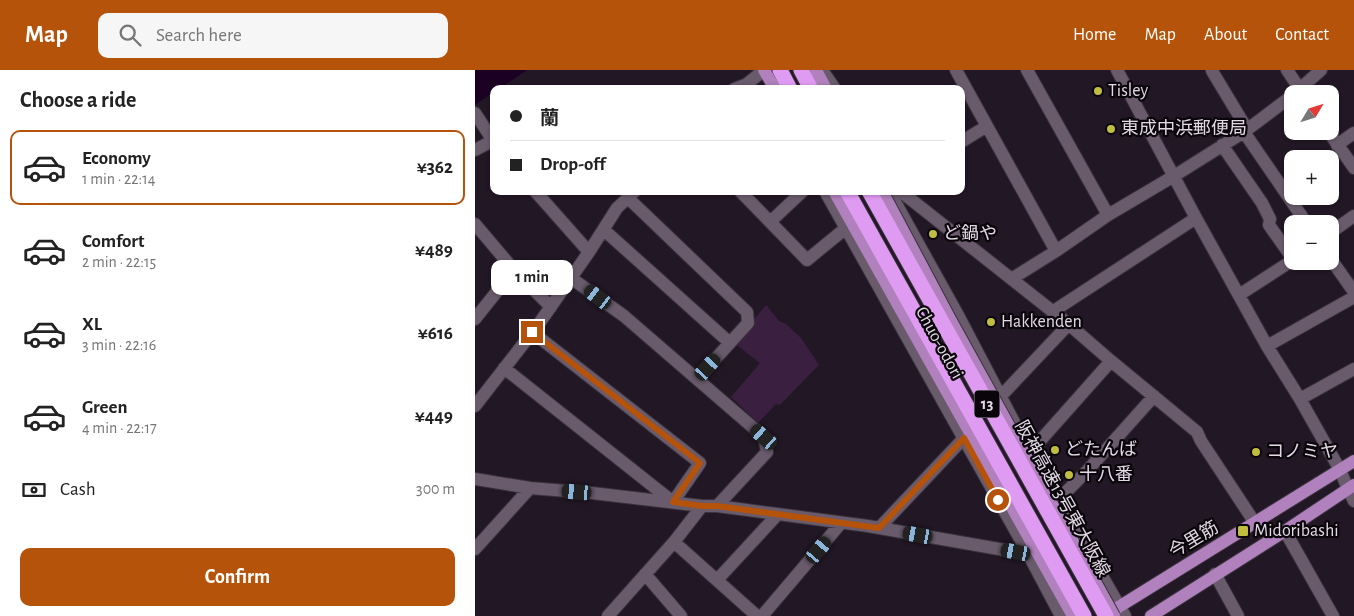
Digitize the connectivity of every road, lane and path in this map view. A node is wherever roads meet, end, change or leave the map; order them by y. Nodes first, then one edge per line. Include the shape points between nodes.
1 (764, 70) edge
2 (780, 70) edge
3 (801, 70) edge
4 (816, 70) edge
5 (822, 70) edge
6 (956, 70) edge
7 (1027, 70) edge
8 (1117, 70) edge
9 (1287, 70) edge
10 (1321, 70) edge
11 (1213, 71) dead end
12 (745, 85) edge
13 (771, 85) edge
14 (788, 85) edge
15 (809, 85) edge
16 (824, 85) edge
17 (832, 85) edge
18 (964, 85) edge
19 (1294, 85) edge
20 (1305, 85) edge
21 (965, 86) edge
22 (1284, 102) edge
23 (475, 113) edge
24 (987, 126) junction
25 (1245, 131) junction
26 (1354, 133) edge
27 (490, 136) edge
28 (965, 140) edge
29 (1334, 140) edge
30 (490, 142) edge
31 (1222, 145) junction
32 (1337, 145) junction
33 (475, 150) edge
34 (1354, 168) edge
35 (1174, 176) junction
36 (539, 195) edge
37 (631, 195) edge
38 (744, 195) edge
39 (799, 195) edge
40 (827, 195) edge
41 (836, 195) edge
42 (849, 195) edge
43 (871, 195) edge
44 (883, 195) edge
45 (891, 195) edge
46 (906, 195) edge
47 (1108, 215) junction
48 (1301, 215) edge
49 (1354, 216) edge
50 (1196, 218) junction
51 (770, 222) junction
52 (475, 224) edge
53 (1339, 227) edge
54 (846, 228) junction
55 (604, 230) junction
56 (1284, 246) edge
57 (1056, 251) junction
58 (589, 252) junction
59 (1284, 265) edge
60 (514, 270) junction
61 (1338, 270) edge
62 (571, 278) junction
63 (1013, 278) junction
64 (1354, 292) edge
65 (1239, 296) junction
66 (1354, 297) edge
67 (551, 307) junction
68 (1053, 312) junction
69 (475, 319) edge
70 (1069, 324) junction
71 (532, 332) junction
72 (730, 343) junction
73 (1267, 346) junction
74 (1111, 361) junction
75 (504, 368) junction
76 (1354, 369) edge
77 (697, 379) junction
78 (1001, 396) junction
79 (1154, 396) junction
80 (477, 399) edge
81 (1300, 399) junction
82 (964, 438) junction
83 (1031, 451) junction
84 (1354, 462) edge
85 (1340, 470) junction
86 (475, 479) edge
87 (1351, 487) edge
88 (530, 488) junction
89 (1059, 499) junction
90 (1354, 501) edge
91 (673, 502) junction
92 (702, 506) junction
93 (717, 506) junction
94 (778, 514) junction
95 (841, 523) junction
96 (1255, 523) junction
97 (879, 528) junction
98 (1285, 531) junction
99 (674, 542) junction
100 (1024, 546) junction
101 (475, 549) edge
102 (645, 574) junction
103 (1215, 574) junction
104 (717, 580) junction
105 (1120, 613) edge
106 (613, 614) edge
107 (681, 616) edge
108 (757, 616) edge
109 (762, 616) edge
110 (1061, 616) edge
111 (1073, 616) edge
112 (1084, 616) edge
113 (1105, 616) edge
114 (1151, 616) edge
115 (1238, 616) edge
116 (1333, 616) edge

1 - 12 street
1 - 13 main road
2 - 14 highway
3 - 15 highway
4 - 16 main road
5 - 17 street
6 - 18 street
7 - 47 street
8 - 35 street
9 - 19 street
10 - 20 street
11 - 25 street
21 - 24 street
22 - 25 street
23 - 27 street
24 - 28 street
24 - 57 street
25 - 31 street
25 - 48 street
26 - 32 street
29 - 32 street
30 - 33 street
31 - 35 street
31 - 56 street via 1262,202 1269,224
32 - 34 street
35 - 47 street
35 - 50 street
36 - 58 street
37 - 55 street via 617,208
37 - 72 street via 747,312 748,323
38 - 51 street
39 - 51 street
40 - 54 street
41 - 111 main road, Chuo-odori
42 - 112 highway, 13
43 - 113 highway, 阪神高速13号東大阪線 / 13, bridge
44 - 105 main road, Chuo-odori, bridge via 950,319
45 - 78 street
46 - 63 street
47 - 57 street
49 - 53 street
50 - 65 street
50 - 68 street
51 - 54 street via 807,260
52 - 60 street
54 - 82 street
55 - 58 street
55 - 72 street
57 - 63 street
58 - 62 street
59 - 65 street
60 - 67 street
60 - 69 street
61 - 64 street
62 - 67 street
62 - 77 street via 624,316
63 - 68 street
65 - 73 street
66 - 73 street
67 - 71 street
68 - 70 street
70 - 74 street
70 - 78 street
71 - 75 street
71 - 91 street via 700,463
72 - 77 street
73 - 81 street
74 - 79 street
74 - 83 street
75 - 80 street
75 - 91 street
76 - 81 street
77 - 93 street via 764,437 767,452
78 - 83 street
79 - 89 street
79 - 96 street via 1197,432
81 - 85 street
82 - 97 street
82 - 100 street
83 - 89 street
84 - 85 main road, 今里筋
85 - 87 street
85 - 96 main road, 今里筋
86 - 88 street
87 - 90 street
87 - 98 main road
88 - 91 street
88 - 101 street
89 - 105 street
91 - 92 street
92 - 93 street
92 - 99 street
93 - 94 street
94 - 95 street
94 - 104 street
95 - 97 street
95 - 109 street
96 - 105 main road, 今里筋
97 - 100 street via 1016,552
98 - 103 main road
98 - 116 street
99 - 102 street
99 - 104 street
100 - 110 street
102 - 106 street
102 - 107 street
103 - 114 main road
103 - 115 street
104 - 108 street
105 - 113 main road, 今里筋

